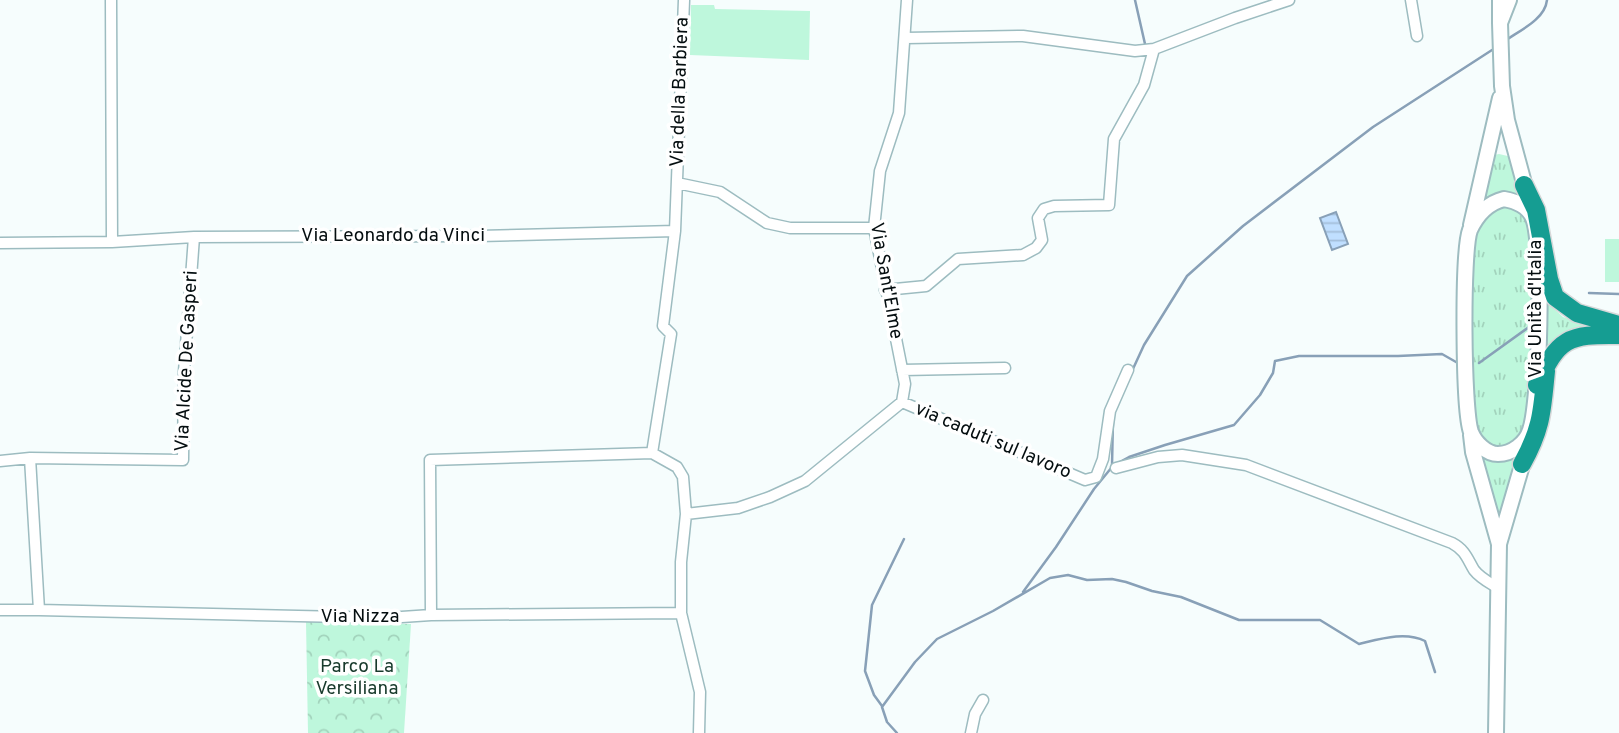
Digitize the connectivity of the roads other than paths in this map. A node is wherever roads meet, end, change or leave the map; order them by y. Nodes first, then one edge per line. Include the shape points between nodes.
1 (111, 0) edge
2 (684, 0) edge
3 (907, 0) edge
4 (1289, 0) edge
5 (1411, 0) edge
6 (1500, 0) edge
7 (1509, 0) edge
8 (1264, 4) edge
9 (1500, 23) junction
10 (1417, 36) dead end
11 (906, 38) junction
12 (1154, 49) junction
13 (1502, 86) junction
14 (677, 183) junction
15 (1524, 186) junction
16 (1534, 219) junction
17 (874, 228) junction
18 (675, 231) junction
19 (1470, 231) junction
20 (194, 237) junction
21 (111, 242) junction
22 (0, 243) edge
23 (1539, 267) junction
24 (885, 290) junction
25 (1619, 330) edge
26 (1546, 364) junction
27 (1005, 368) dead end
28 (902, 370) junction
29 (1128, 370) dead end
30 (1536, 385) junction
31 (903, 399) junction
32 (1470, 430) junction
33 (1529, 433) junction
34 (652, 453) junction
35 (30, 458) junction
36 (0, 461) edge
37 (1522, 464) junction
38 (1116, 468) dead end
39 (686, 514) junction
40 (1499, 544) junction
41 (1498, 588) junction
42 (0, 610) edge
43 (39, 610) junction
44 (681, 613) junction
45 (431, 615) junction
46 (983, 700) dead end
47 (699, 733) edge
48 (971, 733) edge
49 (1496, 733) edge

1 - 21 street
2 - 14 street, Via della Barbiera
3 - 11 street, Via Sant'Elme
4 - 8 street
5 - 10 street
6 - 9 main road
7 - 9 main road
8 - 12 street
9 - 13 main road
11 - 12 street via 1023,36 1125,51
11 - 17 street, Via Sant'Elme via 899,113 880,171
12 - 24 street via 1144,85 1114,139 1109,205 1044,209 1038,218 1042,240 1023,255 958,259 926,286
13 - 15 main road
13 - 19 main road
14 - 17 street, Via della Barbiera via 720,192 767,223 790,228
14 - 18 street, Via della Barbiera
15 - 16 main road
15 - 25 highway via 1539,218 1555,297 1577,313 1608,320
16 - 19 main road, Via Unità d'Italia via 1520,204 1504,199 1488,205
16 - 23 main road, Via Unità d'Italia
17 - 24 street, Via Sant'Elme
18 - 20 street, Via Leonardo da Vinci
18 - 34 street, Via della Barbiera via 663,326 671,334
19 - 32 main road, Via Unità d'Italia via 1465,326
20 - 21 street, Via Leonardo da Vinci
20 - 35 street, Via Alcide De Gasperi via 183,460
21 - 22 street, Via Leonardo da Vinci
23 - 25 highway via 1548,298 1557,309 1574,319
23 - 30 main road, Via Unità d'Italia
24 - 28 street, Via Sant'Elme
25 - 26 highway via 1576,338 1559,346
26 - 30 highway
26 - 37 highway via 1539,429
27 - 28 street
28 - 31 street, Via Sant'Elme
29 - 31 street, via caduti sul lavoro via 1110,411 1096,477 1085,480
30 - 33 main road, Via Unità d'Italia
31 - 39 street, via caduti sul lavoro via 805,481 738,508
32 - 33 main road via 1482,447 1499,454 1514,450
32 - 40 main road, Via Unità d'Italia
33 - 37 main road, Via Unità d'Italia
34 - 39 street via 677,467 683,477
34 - 45 street via 430,460
35 - 36 street
35 - 43 street
37 - 40 main road, Via Unità d'Italia
38 - 41 street via 1182,456 1246,465 1452,543 1469,556 1481,577
39 - 44 street
40 - 41 main road, Via Unità d'Italia
41 - 49 main road, Via Unità d'Italia
42 - 43 street, Via Nizza
43 - 45 street, Via Nizza via 319,618
44 - 45 street, Via Nizza
44 - 47 street via 700,692
46 - 48 street

